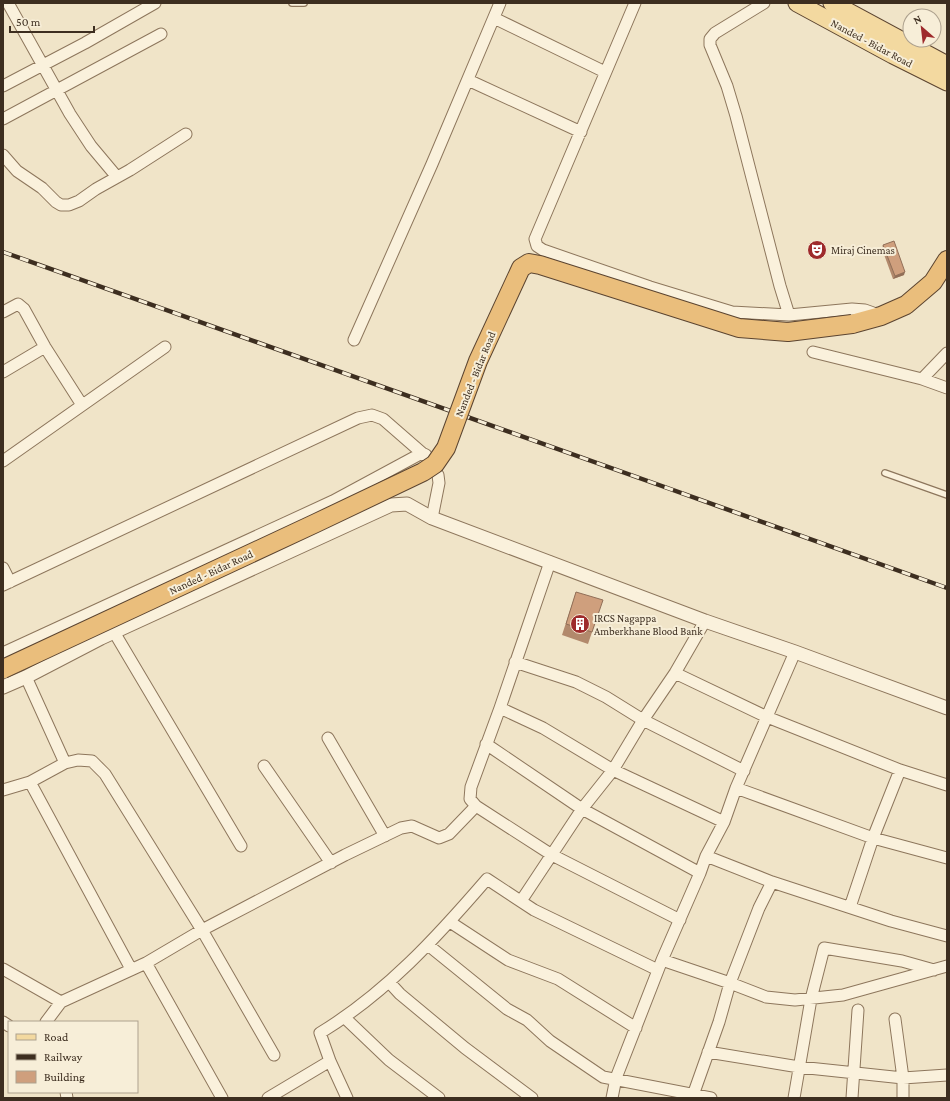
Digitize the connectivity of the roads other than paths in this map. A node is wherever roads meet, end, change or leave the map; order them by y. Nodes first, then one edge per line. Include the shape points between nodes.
1 (156, 3) edge
2 (292, 3) edge
3 (304, 3) edge
4 (500, 3) edge
5 (635, 3) edge
6 (764, 3) edge
7 (797, 3) edge
8 (832, 3) edge
9 (13, 5) edge
10 (494, 18) junction
11 (162, 34) dead end
12 (43, 65) junction
13 (947, 65) edge
14 (605, 72) junction
15 (468, 80) junction
16 (947, 82) edge
17 (3, 86) edge
18 (56, 90) junction
19 (3, 119) edge
20 (581, 132) junction
21 (186, 134) dead end
22 (3, 155) edge
23 (117, 178) junction
24 (947, 260) edge
25 (3, 312) edge
26 (789, 315) junction
27 (881, 316) junction
28 (354, 340) dead end
29 (46, 347) junction
30 (165, 347) dead end
31 (813, 352) dead end
32 (947, 353) edge
33 (3, 372) edge
34 (922, 379) junction
35 (947, 388) edge
36 (82, 405) junction
37 (422, 453) junction
38 (3, 461) edge
39 (885, 473) dead end
40 (947, 495) edge
41 (432, 518) junction
42 (550, 562) junction
43 (3, 568) edge
44 (6, 584) edge
45 (705, 621) junction
46 (114, 632) junction
47 (795, 652) junction
48 (3, 653) edge
49 (515, 662) junction
50 (3, 669) edge
51 (675, 673) junction
52 (26, 676) junction
53 (3, 687) edge
54 (500, 708) junction
55 (947, 708) edge
56 (767, 717) junction
57 (643, 720) junction
58 (328, 738) dead end
59 (486, 744) junction
60 (65, 763) junction
61 (264, 766) dead end
62 (613, 770) junction
63 (900, 770) junction
64 (744, 771) junction
65 (30, 782) junction
66 (947, 785) edge
67 (736, 788) junction
68 (3, 790) edge
69 (476, 806) junction
70 (582, 809) junction
71 (724, 822) junction
72 (385, 836) junction
73 (873, 838) junction
74 (241, 846) dead end
75 (552, 855) junction
76 (706, 856) junction
77 (947, 858) edge
78 (331, 862) junction
79 (700, 873) junction
80 (772, 882) junction
81 (521, 901) junction
82 (850, 907) junction
83 (680, 920) junction
84 (450, 922) junction
85 (202, 930) junction
86 (947, 936) edge
87 (428, 945) junction
88 (146, 963) junction
89 (660, 965) junction
90 (947, 966) edge
91 (3, 969) edge
92 (131, 969) junction
93 (935, 970) junction
94 (389, 982) junction
95 (730, 983) junction
96 (811, 999) junction
97 (61, 1002) junction
98 (858, 1010) dead end
99 (345, 1018) junction
100 (895, 1018) dead end
101 (47, 1021) edge
102 (636, 1028) junction
103 (708, 1052) junction
104 (274, 1055) dead end
105 (330, 1060) junction
106 (799, 1067) junction
107 (854, 1073) junction
108 (947, 1075) edge
109 (616, 1078) junction
110 (904, 1078) junction
111 (692, 1096) edge
112 (222, 1098) edge
113 (268, 1098) edge
114 (347, 1098) edge
115 (439, 1098) edge
116 (532, 1098) edge
117 (612, 1098) edge
118 (711, 1098) edge
119 (794, 1098) edge
120 (852, 1098) edge
121 (904, 1098) edge

1 - 12 street
2 - 3 lane
4 - 10 street
5 - 14 street
6 - 26 street via 715,33 710,39 710,45 736,116
7 - 16 main road, Nanded - Bidar Road
8 - 13 main road, Nanded - Bidar Road
9 - 12 street
10 - 14 street
10 - 15 street
11 - 18 street
12 - 17 street
12 - 18 street
14 - 20 street
15 - 20 street
15 - 28 street
18 - 19 street
18 - 23 street via 91,146
20 - 26 street via 535,239 537,246 643,284 732,312
21 - 23 street
22 - 23 street via 17,171 62,205 79,201
24 - 27 highway, Nanded - Bidar Road via 933,282 906,305
25 - 29 street via 14,305 20,305
26 - 27 street via 852,309 865,310
27 - 50 highway, Nanded - Bidar Road, bridge via 852,324 788,332 739,328 540,264 529,263 521,268 478,361 446,448 435,464 309,527
29 - 33 street
29 - 36 street
30 - 36 street
31 - 34 street
32 - 34 street
34 - 35 street
36 - 38 street
37 - 41 street via 426,455 438,475 439,484
37 - 44 street via 383,419 372,415 358,418
37 - 48 street via 333,501
39 - 40 lane
41 - 42 street
41 - 46 street via 407,504 391,505
42 - 45 street
42 - 49 street
43 - 44 street
45 - 47 street
45 - 51 street
46 - 52 street
46 - 74 street
47 - 55 street
47 - 56 street
49 - 54 street
49 - 57 street via 576,682
51 - 56 street
51 - 57 street
52 - 53 street
52 - 60 street
54 - 59 street
54 - 62 street via 544,728
56 - 63 street
56 - 64 street
57 - 62 street
57 - 64 street
58 - 72 street
59 - 69 street via 471,787 470,799
59 - 70 street
60 - 65 street
60 - 85 street via 78,760 92,761 105,774
61 - 78 street
62 - 70 street
62 - 71 street
63 - 66 street
63 - 73 street
64 - 67 street
65 - 68 street
65 - 92 street
67 - 71 street
67 - 73 street
69 - 72 street via 449,834 439,838 412,826
69 - 75 street
70 - 75 street
70 - 79 street
71 - 76 street
72 - 78 street
73 - 77 street
73 - 82 street
75 - 81 street
75 - 83 street
76 - 79 street
76 - 80 street
78 - 85 street
79 - 83 street
80 - 82 street
80 - 95 street via 759,908
81 - 84 street via 488,880
81 - 89 street via 534,910
82 - 86 street
83 - 89 street
84 - 87 street
84 - 102 street via 508,960 558,979
85 - 88 street
85 - 104 street
87 - 94 street
87 - 109 street via 507,1009 527,1020 550,1041 603,1077
88 - 92 street
88 - 112 street
89 - 95 street
89 - 102 street
90 - 93 street
91 - 97 street
92 - 97 street
93 - 96 street via 843,995
93 - 96 street via 902,960 824,948
94 - 99 street
94 - 116 street via 465,1048
95 - 96 street via 766,997
95 - 103 street
96 - 106 street
97 - 101 street
98 - 107 street
99 - 105 street via 320,1033
99 - 115 street via 388,1060
100 - 110 street
102 - 109 street
103 - 106 street
103 - 111 street
105 - 113 street
105 - 114 street
106 - 107 street
106 - 119 street
107 - 110 street
107 - 120 street
108 - 110 street
109 - 111 street
109 - 117 street
110 - 121 street
111 - 118 street

